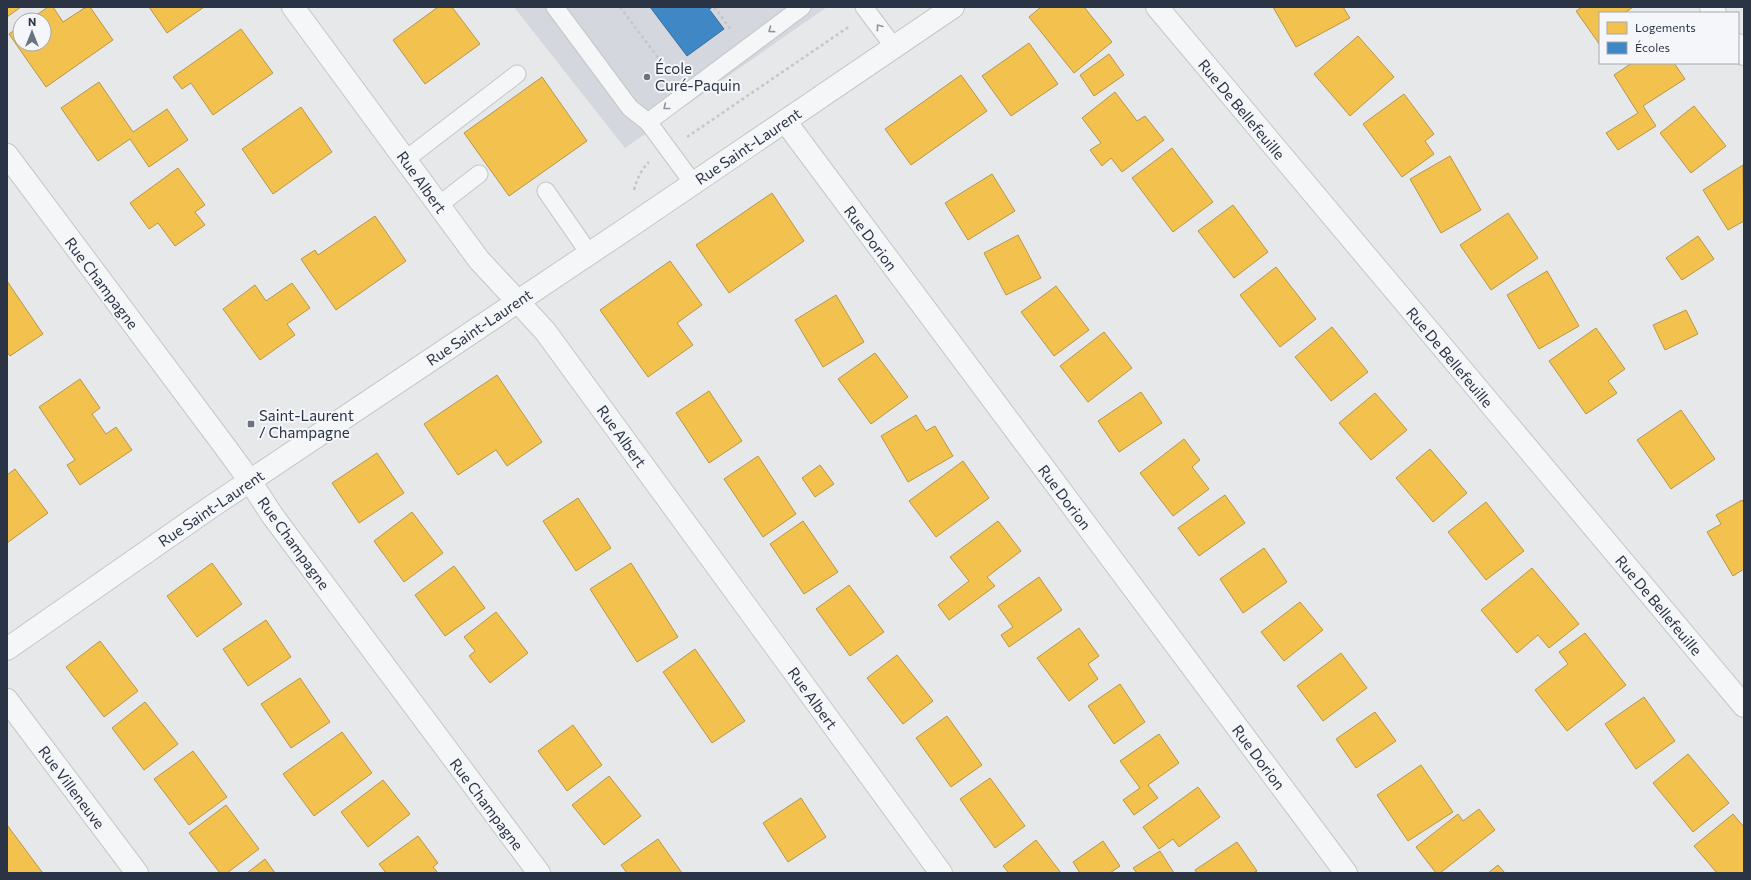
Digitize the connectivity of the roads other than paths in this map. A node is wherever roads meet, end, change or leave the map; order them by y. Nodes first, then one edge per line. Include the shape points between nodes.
1 (293, 7) edge
2 (555, 7) edge
3 (802, 7) edge
4 (864, 7) edge
5 (953, 7) edge
6 (1157, 7) edge
7 (894, 47) junction
8 (517, 74) dead end
9 (785, 121) junction
10 (648, 122) junction
11 (7, 156) edge
12 (405, 160) junction
13 (479, 174) dead end
14 (693, 183) junction
15 (546, 191) dead end
16 (439, 205) junction
17 (589, 253) junction
18 (517, 301) junction
19 (250, 481) junction
20 (7, 649) edge
21 (7, 700) edge
22 (1744, 706) edge
23 (137, 873) edge
24 (539, 873) edge
25 (941, 873) edge
26 (1346, 873) edge

1 - 12 street, Rue Albert
2 - 10 lane via 630,108
3 -> 10 lane
7 -> 4 lane
5 - 7 street, Rue Saint-Laurent
6 - 22 street, Rue De Bellefeuille
7 - 9 street, Rue Saint-Laurent
8 - 12 lane
9 - 14 street, Rue Saint-Laurent
9 - 26 street, Rue Dorion
10 - 14 lane
11 - 19 street, Rue Champagne
12 - 16 street, Rue Albert
13 - 16 lane
14 - 17 street, Rue Saint-Laurent
15 - 17 lane
16 - 18 street, Rue Albert via 479,260
17 - 18 street, Rue Saint-Laurent
18 - 19 street, Rue Saint-Laurent
18 - 25 street, Rue Albert via 545,331
19 - 20 street, Rue Saint-Laurent
19 - 24 street, Rue Champagne via 272,515
21 - 23 street, Rue Villeneuve

